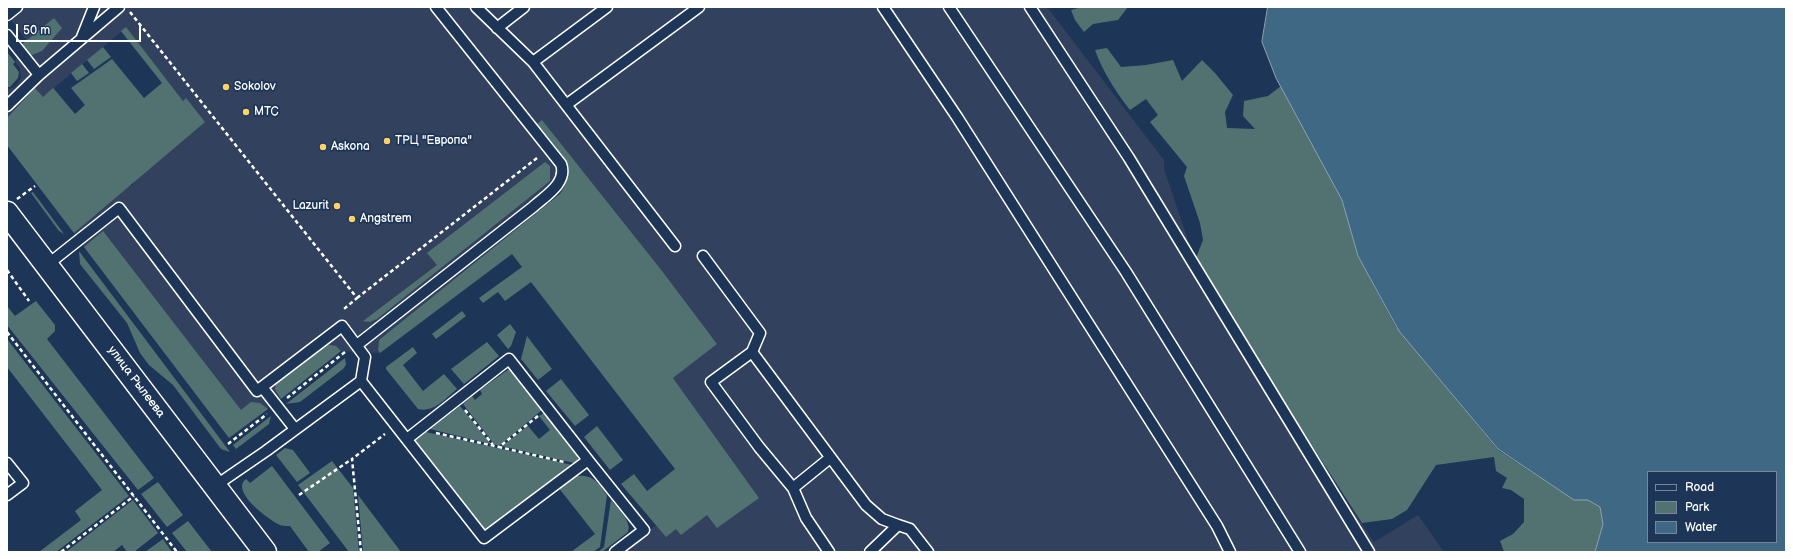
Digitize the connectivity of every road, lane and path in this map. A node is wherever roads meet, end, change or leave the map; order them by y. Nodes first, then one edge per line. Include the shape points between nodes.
1 (17, 7) edge
2 (94, 7) edge
3 (119, 7) edge
4 (126, 7) edge
5 (436, 7) edge
6 (476, 7) edge
7 (524, 7) edge
8 (607, 7) edge
9 (699, 7) edge
10 (883, 7) edge
11 (949, 7) edge
12 (1030, 7) edge
13 (7, 15) edge
14 (497, 28) junction
15 (7, 35) edge
16 (82, 39) junction
17 (533, 62) junction
18 (39, 75) junction
19 (7, 106) edge
20 (566, 106) junction
21 (537, 158) dead end
22 (35, 186) dead end
23 (10, 208) edge
24 (675, 246) dead end
25 (703, 256) dead end
26 (47, 265) junction
27 (7, 270) edge
28 (357, 298) junction
29 (29, 301) dead end
30 (344, 309) dead end
31 (7, 332) edge
32 (356, 344) junction
33 (752, 352) junction
34 (361, 381) junction
35 (262, 387) junction
36 (457, 400) junction
37 (277, 406) junction
38 (547, 408) junction
39 (397, 426) junction
40 (295, 429) junction
41 (419, 429) junction
42 (407, 439) junction
43 (228, 444) dead end
44 (493, 446) junction
45 (500, 447) junction
46 (830, 458) junction
47 (352, 459) junction
48 (7, 463) edge
49 (584, 463) junction
50 (215, 486) junction
51 (794, 488) junction
52 (7, 495) edge
53 (299, 495) dead end
54 (134, 496) junction
55 (898, 525) junction
56 (61, 552) edge
57 (177, 552) edge
58 (265, 552) edge
59 (361, 552) edge
60 (615, 552) edge
61 (829, 552) edge
62 (870, 552) edge
63 (928, 552) edge
64 (1230, 552) edge
65 (1300, 552) edge
66 (1369, 552) edge

1 - 13 lane
2 - 16 lane
3 - 16 lane
4 - 28 path
5 - 32 lane via 561,164 563,174 557,185 533,207
6 - 14 lane
7 - 14 lane
8 - 17 lane
9 - 20 lane
10 - 64 lane via 966,130 1217,526
11 - 65 lane via 1126,272
12 - 66 lane via 1129,158
14 - 17 lane
15 - 18 lane
16 - 18 lane
17 - 20 lane
18 - 19 lane
20 - 24 lane
21 - 28 path
22 - 23 path
23 - 26 main road, улица Рылеева
25 - 33 lane via 760,333
26 - 35 lane via 119,208 257,390
26 - 50 main road, улица Рылеева
27 - 29 path
28 - 30 path
31 - 54 path
32 - 34 lane via 364,357
32 - 35 lane via 342,326
32 - 37 path
33 - 46 lane
33 - 51 lane via 711,382 759,447
34 - 39 lane
34 - 40 lane
35 - 37 lane
36 - 38 lane via 509,359
36 - 41 lane
36 - 44 path
37 - 40 lane
37 - 43 path
38 - 45 path
38 - 49 lane
39 - 42 lane
39 - 47 path
40 - 50 lane
41 - 42 lane
41 - 44 path
42 - 49 lane via 484,538
44 - 45 path
45 - 49 path
46 - 51 lane
46 - 55 lane via 866,505 882,519
47 - 53 path
47 - 59 path
48 - 52 lane via 23,483
49 - 60 lane via 644,530
50 - 58 main road, улица Рылеева
51 - 61 lane via 806,518
54 - 56 path
54 - 57 path
55 - 62 lane
55 - 63 lane via 910,529

